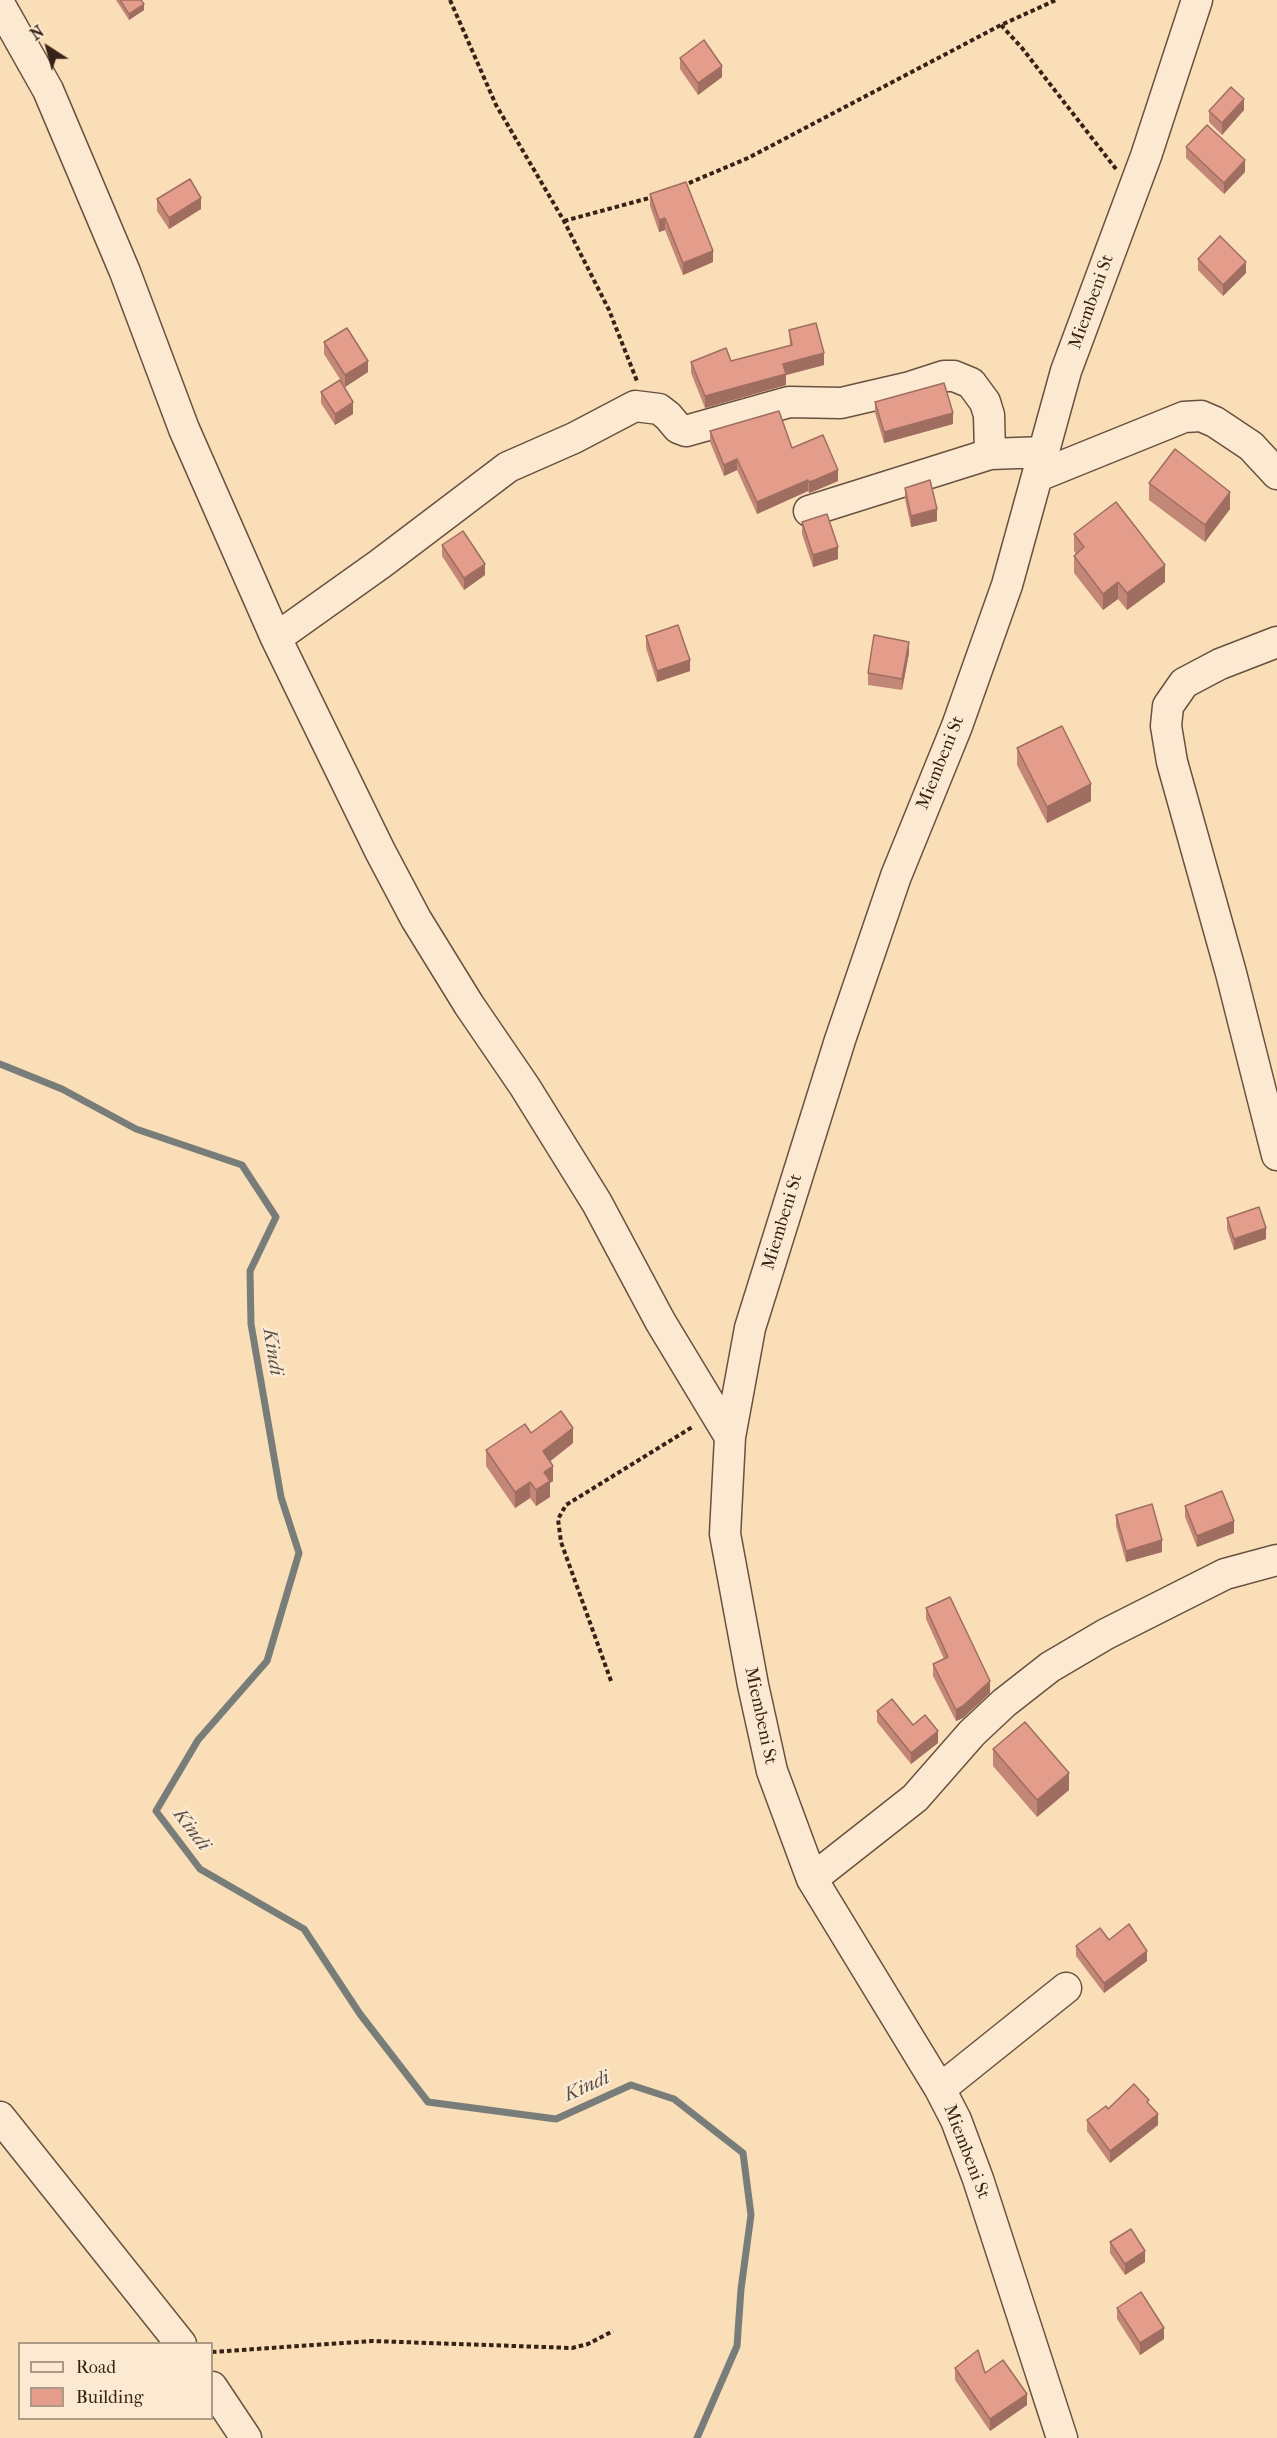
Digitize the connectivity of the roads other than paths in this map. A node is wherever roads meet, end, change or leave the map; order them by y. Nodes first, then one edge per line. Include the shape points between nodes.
1 (1197, 0) edge
2 (0, 6) edge
3 (990, 454) junction
4 (1041, 464) junction
5 (1277, 474) edge
6 (809, 511) dead end
7 (276, 638) junction
8 (1277, 642) edge
9 (1277, 1155) edge
10 (723, 1425) junction
11 (1277, 1560) edge
12 (812, 1879) junction
13 (1066, 1988) dead end
14 (940, 2089) junction
15 (0, 2117) edge
16 (180, 2342) edge
17 (213, 2388) edge
18 (246, 2438) edge
19 (1062, 2438) edge

1 - 4 street, Miembeni St via 1133,191 1066,371
2 - 7 street via 48,90 126,272 184,429
3 - 4 street
3 - 6 street
3 - 7 street via 985,402 971,382 954,375 841,403 789,402 686,431 663,411 635,406 508,467
4 - 5 street via 1184,417 1201,416 1251,446
4 - 10 street, Miembeni St via 995,618 957,726 896,876 840,1040
7 - 10 street via 416,919 597,1203 660,1321
8 - 9 street via 1184,683 1167,706 1166,726 1172,762
10 - 12 street, Miembeni St via 725,1534 753,1685 772,1771
11 - 12 street via 1225,1574 1115,1629 1050,1667 980,1725 915,1798
12 - 14 street, Miembeni St
13 - 14 street
14 - 19 street, Miembeni St via 978,2179
15 - 16 street
17 - 18 street

